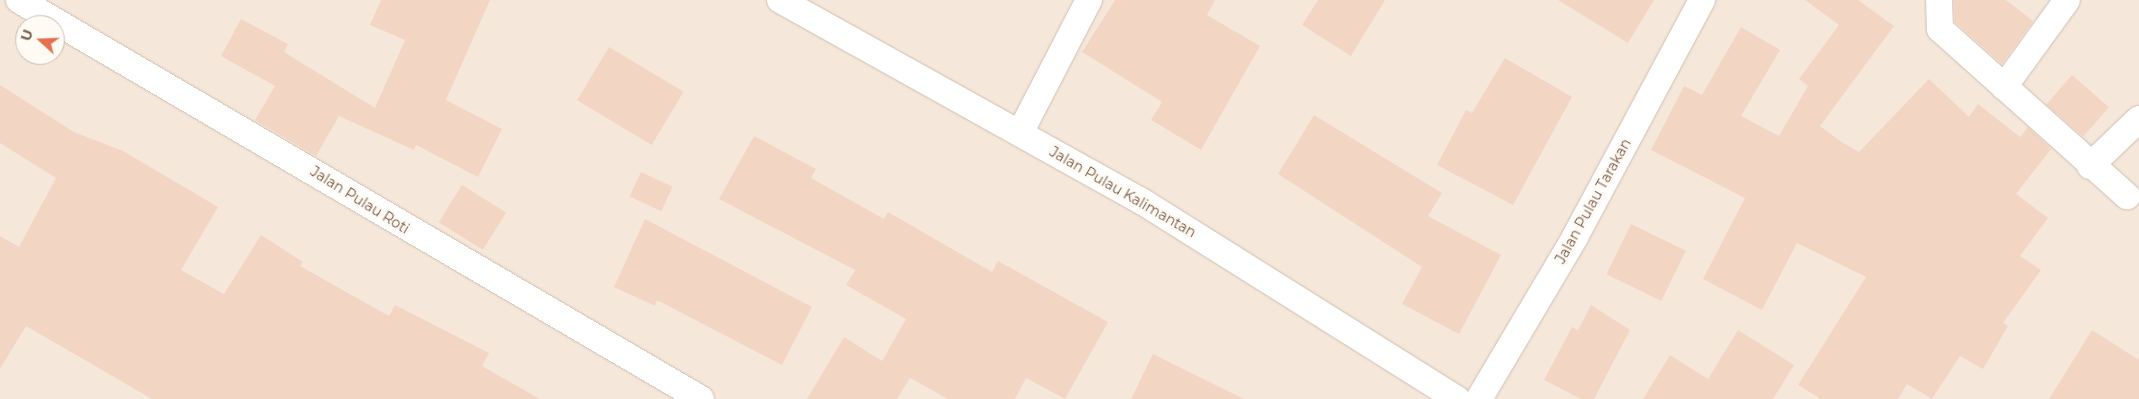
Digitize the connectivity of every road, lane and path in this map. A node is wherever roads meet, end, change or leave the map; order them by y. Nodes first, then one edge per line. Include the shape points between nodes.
1 (19, 0) edge
2 (780, 0) edge
3 (1089, 0) edge
4 (1702, 0) edge
5 (1939, 0) edge
6 (2068, 0) edge
7 (2004, 87) junction
8 (2139, 119) edge
9 (1020, 133) junction
10 (2090, 166) junction
11 (2127, 196) dead end
12 (701, 399) edge
13 (1457, 399) edge
14 (1479, 399) edge

1 - 12 street, Jalan Pulau Roti
2 - 9 street, Jalan Pulau Kalimantan
3 - 9 street
4 - 14 street, Jalan Pulau Tarakan via 1575,237
5 - 7 street via 1940,29
6 - 7 street
7 - 10 street
8 - 10 street
9 - 13 street, Jalan Pulau Kalimantan via 1279,284
10 - 11 street

